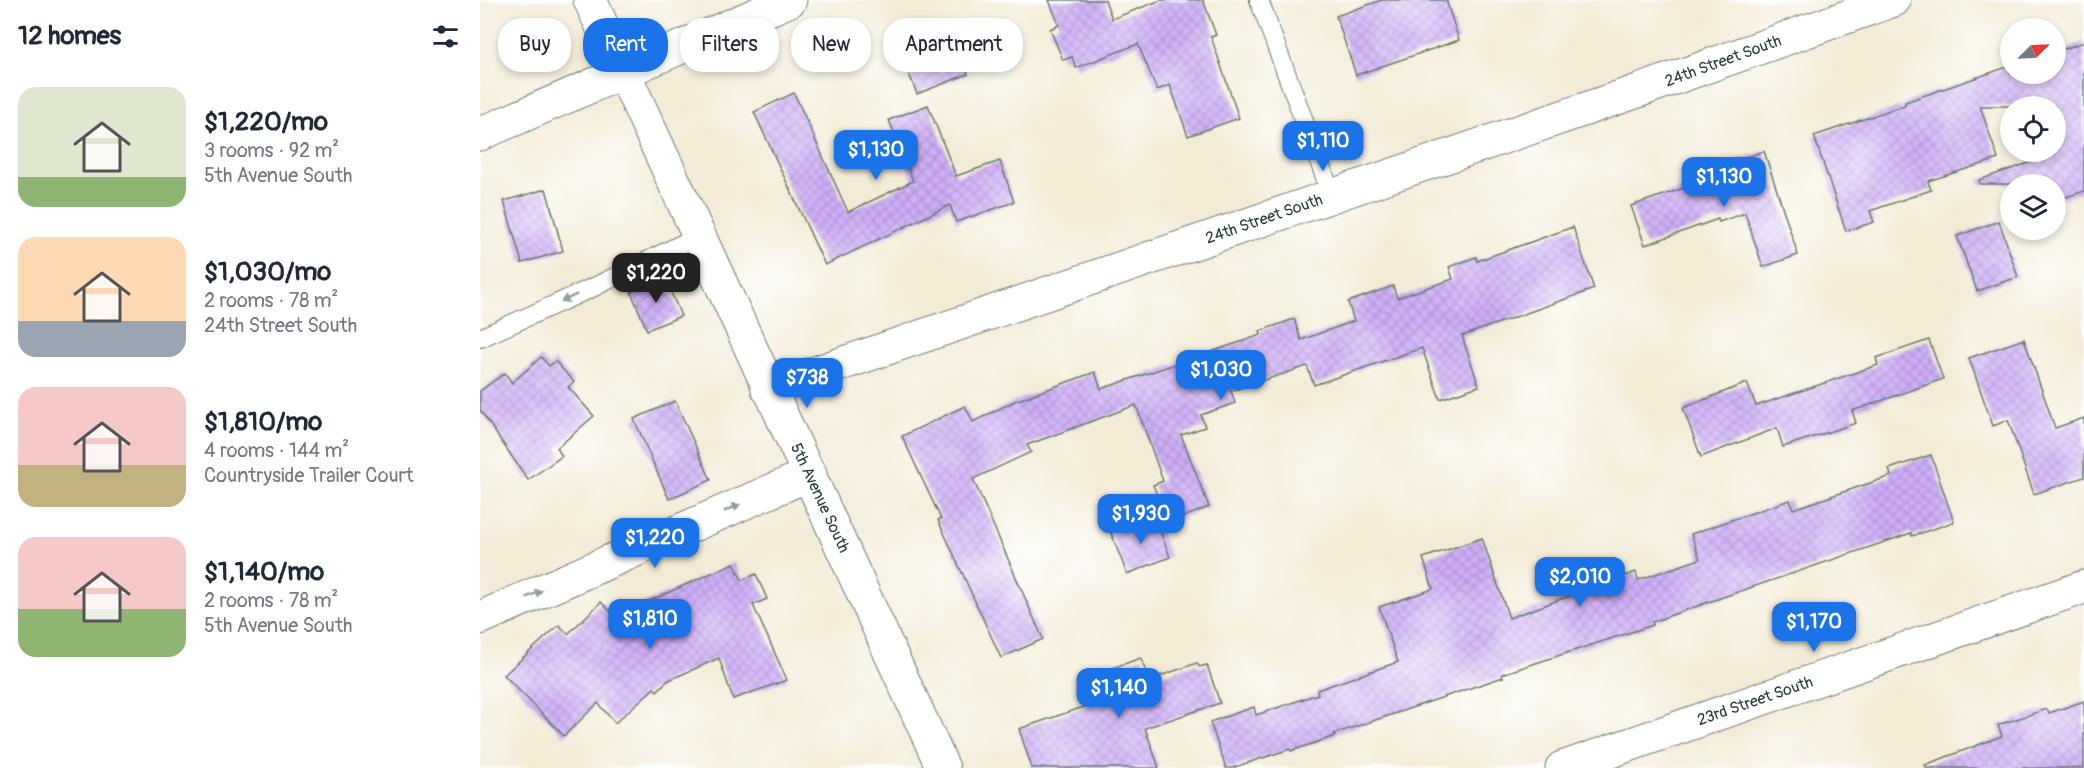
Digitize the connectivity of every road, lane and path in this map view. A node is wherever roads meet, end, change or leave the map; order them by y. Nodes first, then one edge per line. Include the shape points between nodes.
1 (590, 0) edge
2 (790, 0) edge
3 (1259, 0) edge
4 (1894, 0) edge
5 (598, 18) edge
6 (668, 52) edge
7 (620, 72) edge
8 (622, 72) edge
9 (480, 134) edge
10 (1332, 196) junction
11 (698, 236) junction
12 (480, 338) edge
13 (768, 389) junction
14 (810, 474) junction
15 (2084, 587) edge
16 (480, 618) edge
17 (943, 768) edge
18 (1562, 768) edge

1 - 5 street, 5th Avenue South
2 - 6 street
3 - 10 lane
4 - 10 street, 24th Street South
7 - 9 street
8 - 11 street, 5th Avenue South
10 - 13 street, 24th Street South
11 -> 12 lane
11 - 13 street, 5th Avenue South
13 - 14 street, 5th Avenue South
16 -> 14 street
14 - 17 street, 5th Avenue South
15 - 18 street, 23rd Street South

